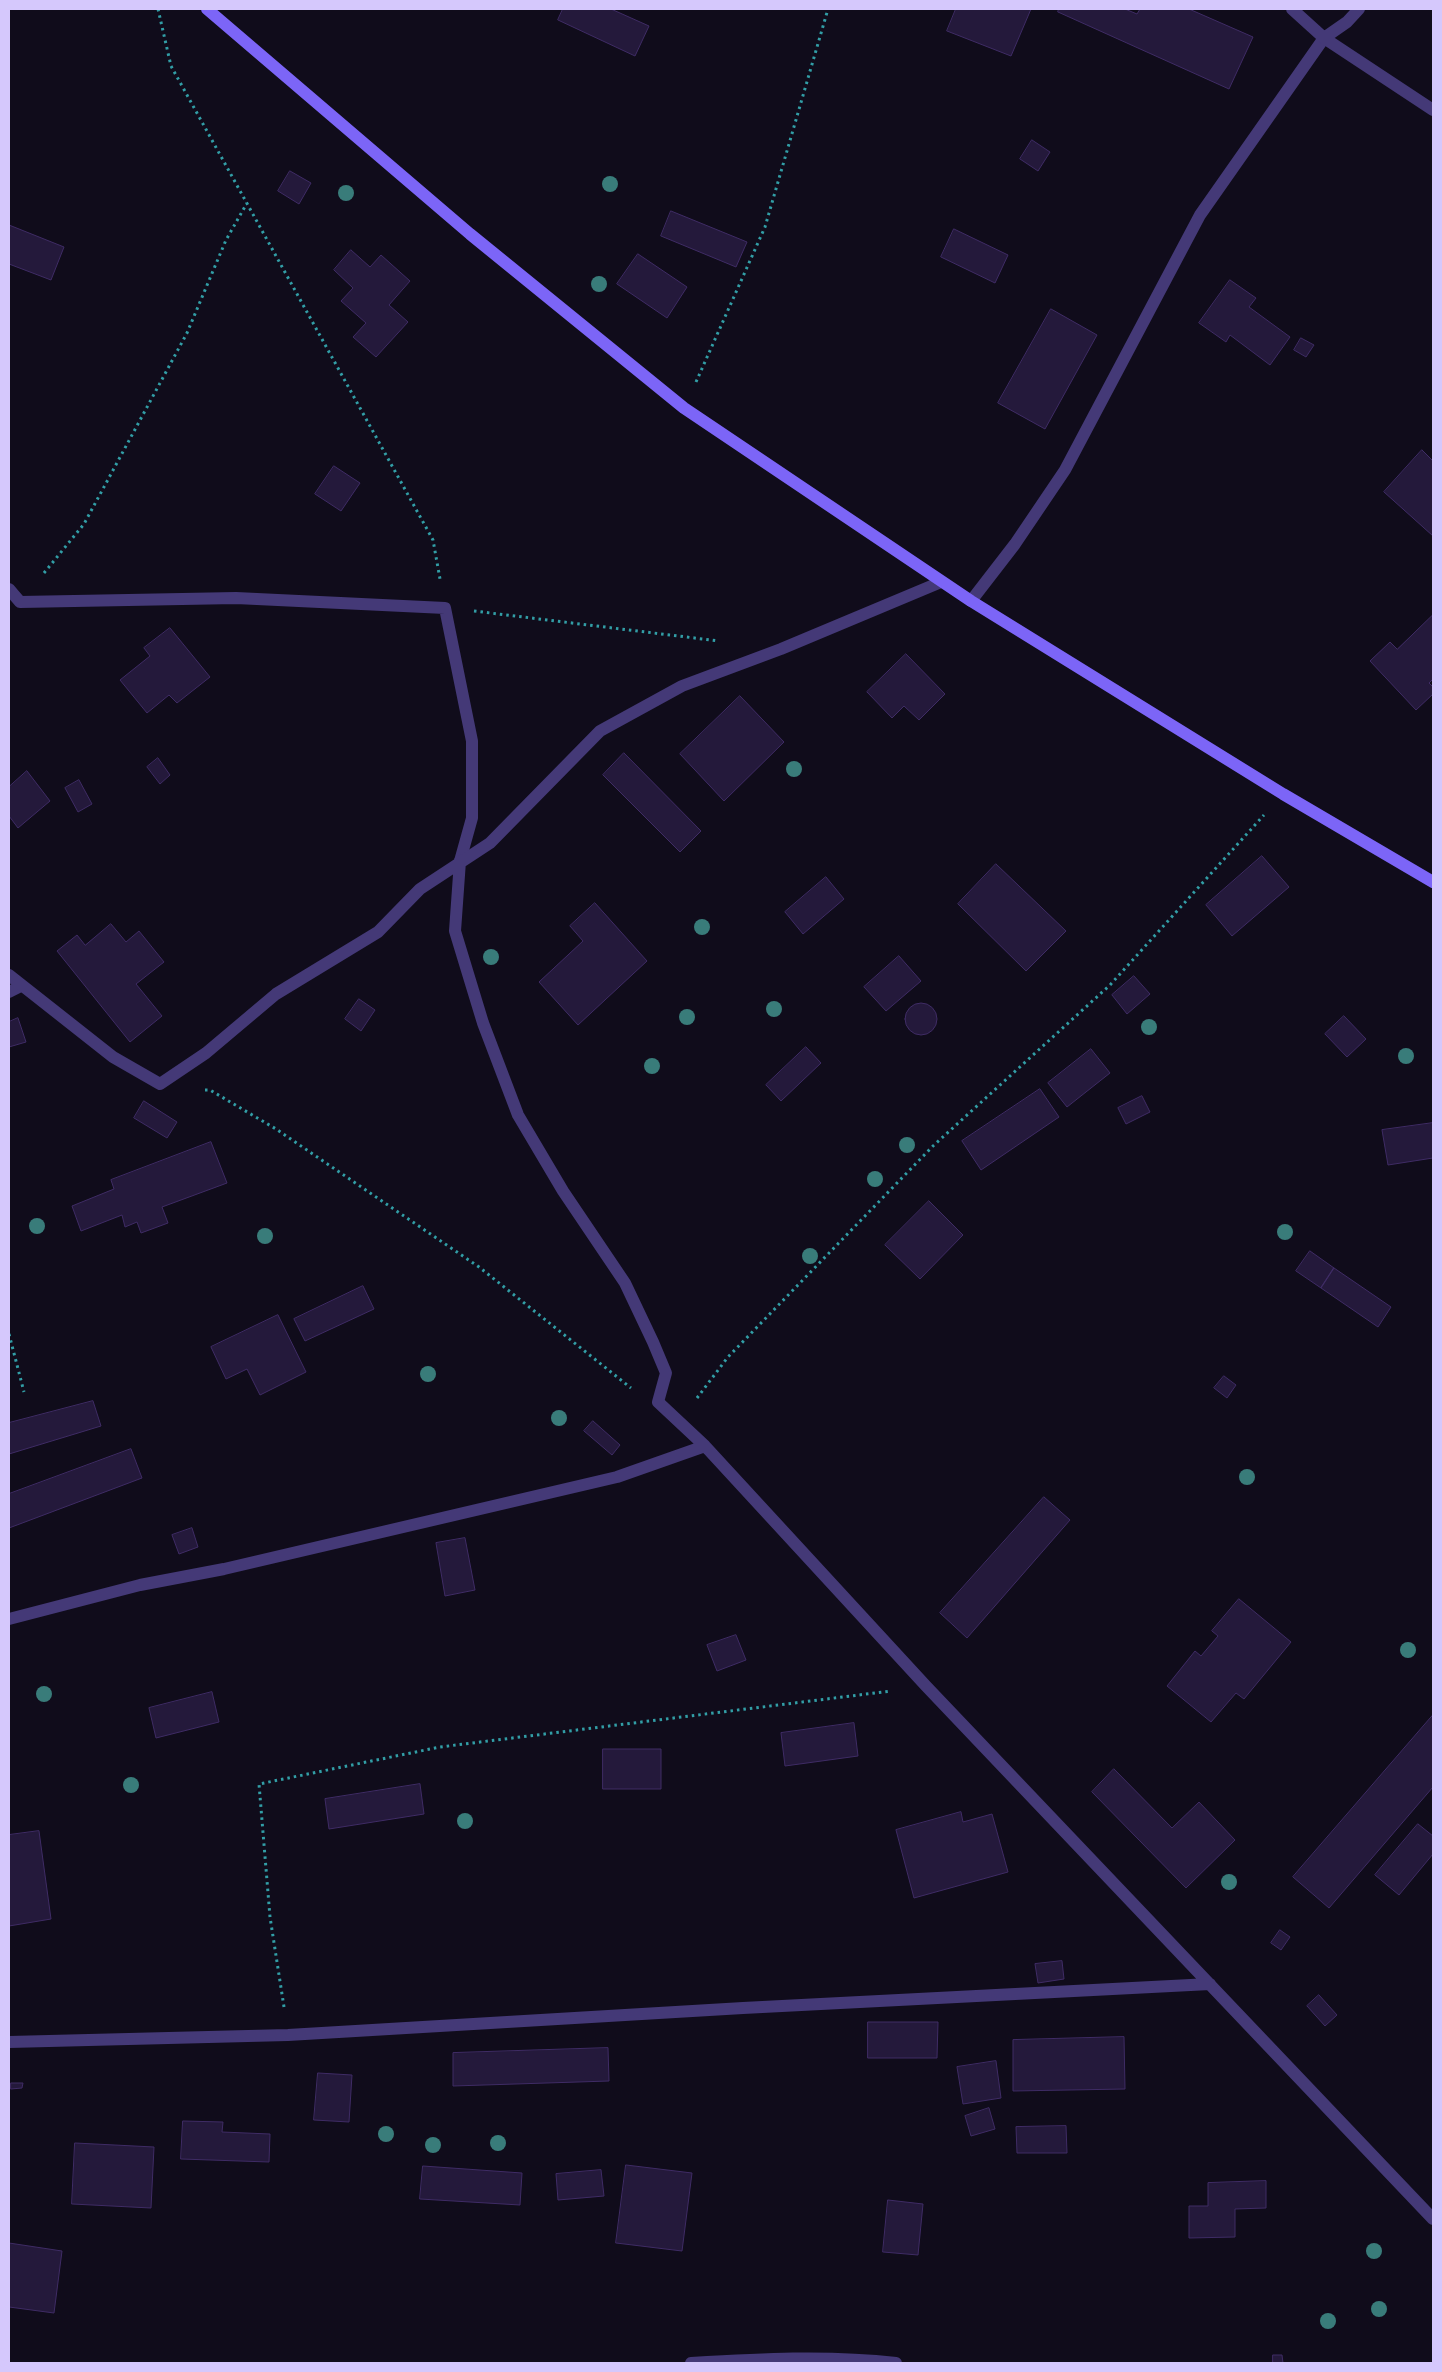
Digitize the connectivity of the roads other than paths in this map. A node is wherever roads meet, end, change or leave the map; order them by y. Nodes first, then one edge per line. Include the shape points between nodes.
1 (207, 9) edge
2 (1292, 9) edge
3 (1359, 9) edge
4 (1324, 38) junction
5 (1433, 110) edge
6 (941, 582) junction
7 (9, 588) edge
8 (970, 601) junction
9 (460, 861) junction
10 (1433, 882) edge
11 (9, 975) edge
12 (22, 986) junction
13 (9, 992) edge
14 (705, 1446) junction
15 (9, 1619) edge
16 (1210, 1984) junction
17 (9, 2042) edge
18 (1433, 2219) edge
19 (873, 2362) edge
20 (691, 2363) edge
21 (896, 2363) edge

1 - 6 street via 470,234 684,408
2 - 4 street
3 - 4 street
4 - 5 street
4 - 8 street via 1200,215 1065,470 1015,544
6 - 8 street
6 - 9 street via 781,649 682,686 600,731 490,843
7 - 9 street via 20,602 236,598 446,608 472,741 472,818
8 - 10 street via 1283,794
9 - 12 street via 420,889 378,932 276,994 206,1053 160,1084 113,1057
9 - 14 street via 456,931 487,1032 518,1115 563,1191 625,1284 666,1373 658,1402
11 - 12 street
12 - 13 street
14 - 15 street via 618,1476 140,1585
14 - 16 street via 926,1686
16 - 17 street via 288,2035
16 - 18 street
19 - 20 street via 753,2360
19 - 21 street

